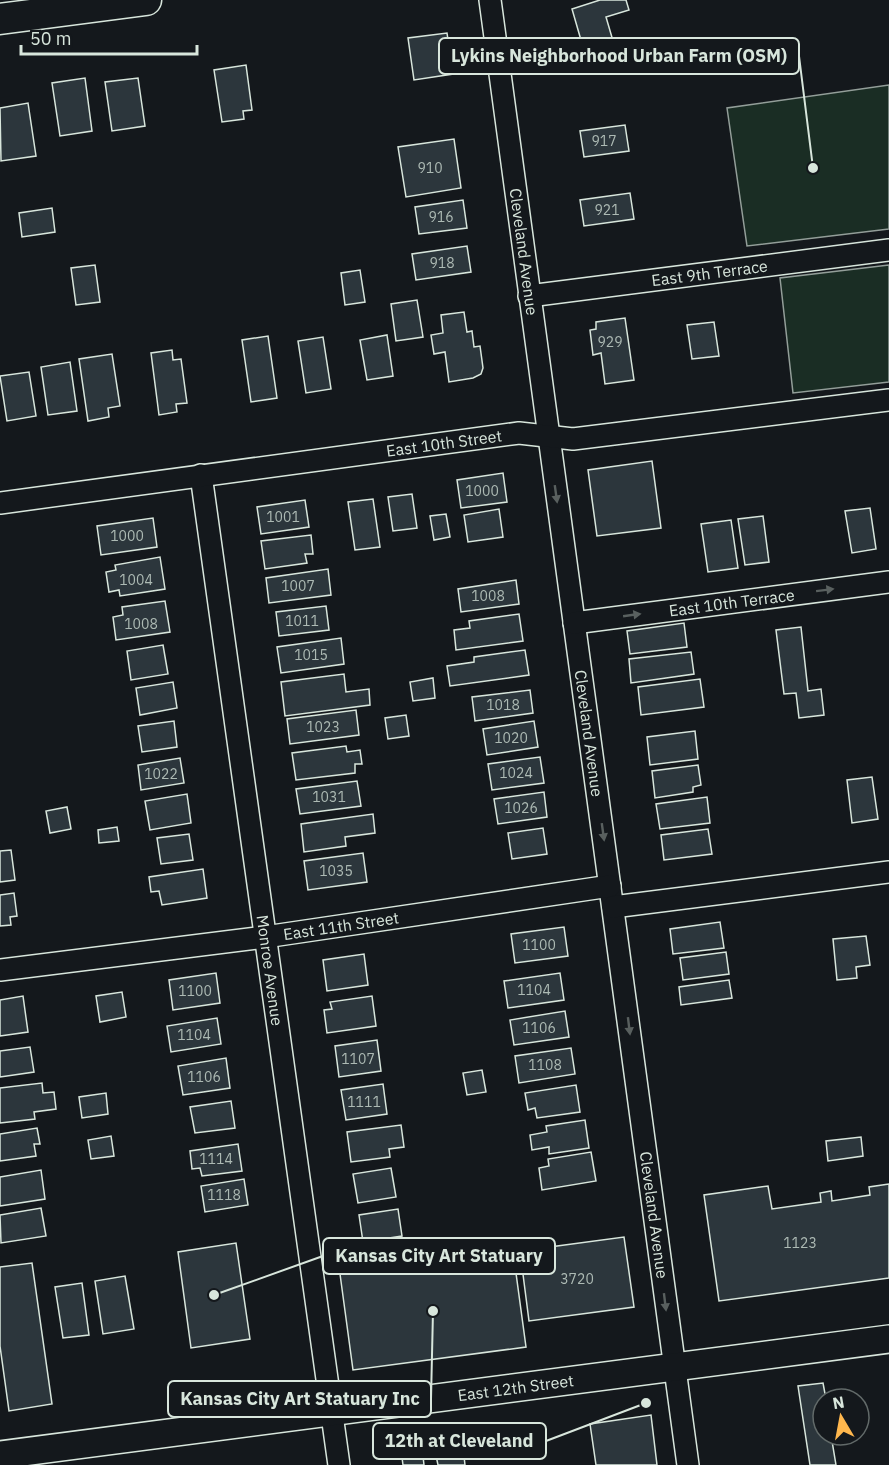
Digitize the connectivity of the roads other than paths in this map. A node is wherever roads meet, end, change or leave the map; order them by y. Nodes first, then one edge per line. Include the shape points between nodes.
1 (146, 0) edge
2 (490, 0) edge
3 (13, 12) edge
4 (889, 250) edge
5 (529, 296) junction
6 (889, 400) edge
7 (548, 436) junction
8 (201, 475) junction
9 (0, 503) edge
10 (889, 582) edge
11 (574, 623) junction
12 (889, 872) edge
13 (612, 897) junction
14 (265, 937) junction
15 (0, 970) edge
16 (889, 1339) edge
17 (673, 1367) junction
18 (332, 1412) junction
19 (0, 1455) edge
20 (339, 1465) edge
21 (688, 1465) edge

1 - 3 main road
2 - 5 street, Cleveland Avenue
4 - 5 street, East 9th Terrace
5 - 7 street, Cleveland Avenue
6 - 7 street, East 10th Street via 573,439
7 - 8 street, East 10th Street via 519,433
7 -> 11 street, Cleveland Avenue
8 - 9 street, East 10th Street
8 - 14 street, Monroe Avenue
11 -> 10 street, East 10th Terrace
11 -> 13 street, Cleveland Avenue
12 - 13 street, East 11th Street
13 - 14 street, East 11th Street
13 -> 17 street, Cleveland Avenue
14 - 15 street, East 11th Street
14 - 18 street, Monroe Avenue
16 - 17 street, East 12th Street
17 - 18 street, East 12th Street
17 - 21 street, Cleveland Avenue
18 - 19 street, East 12th Street
18 - 20 street, Monroe Avenue

